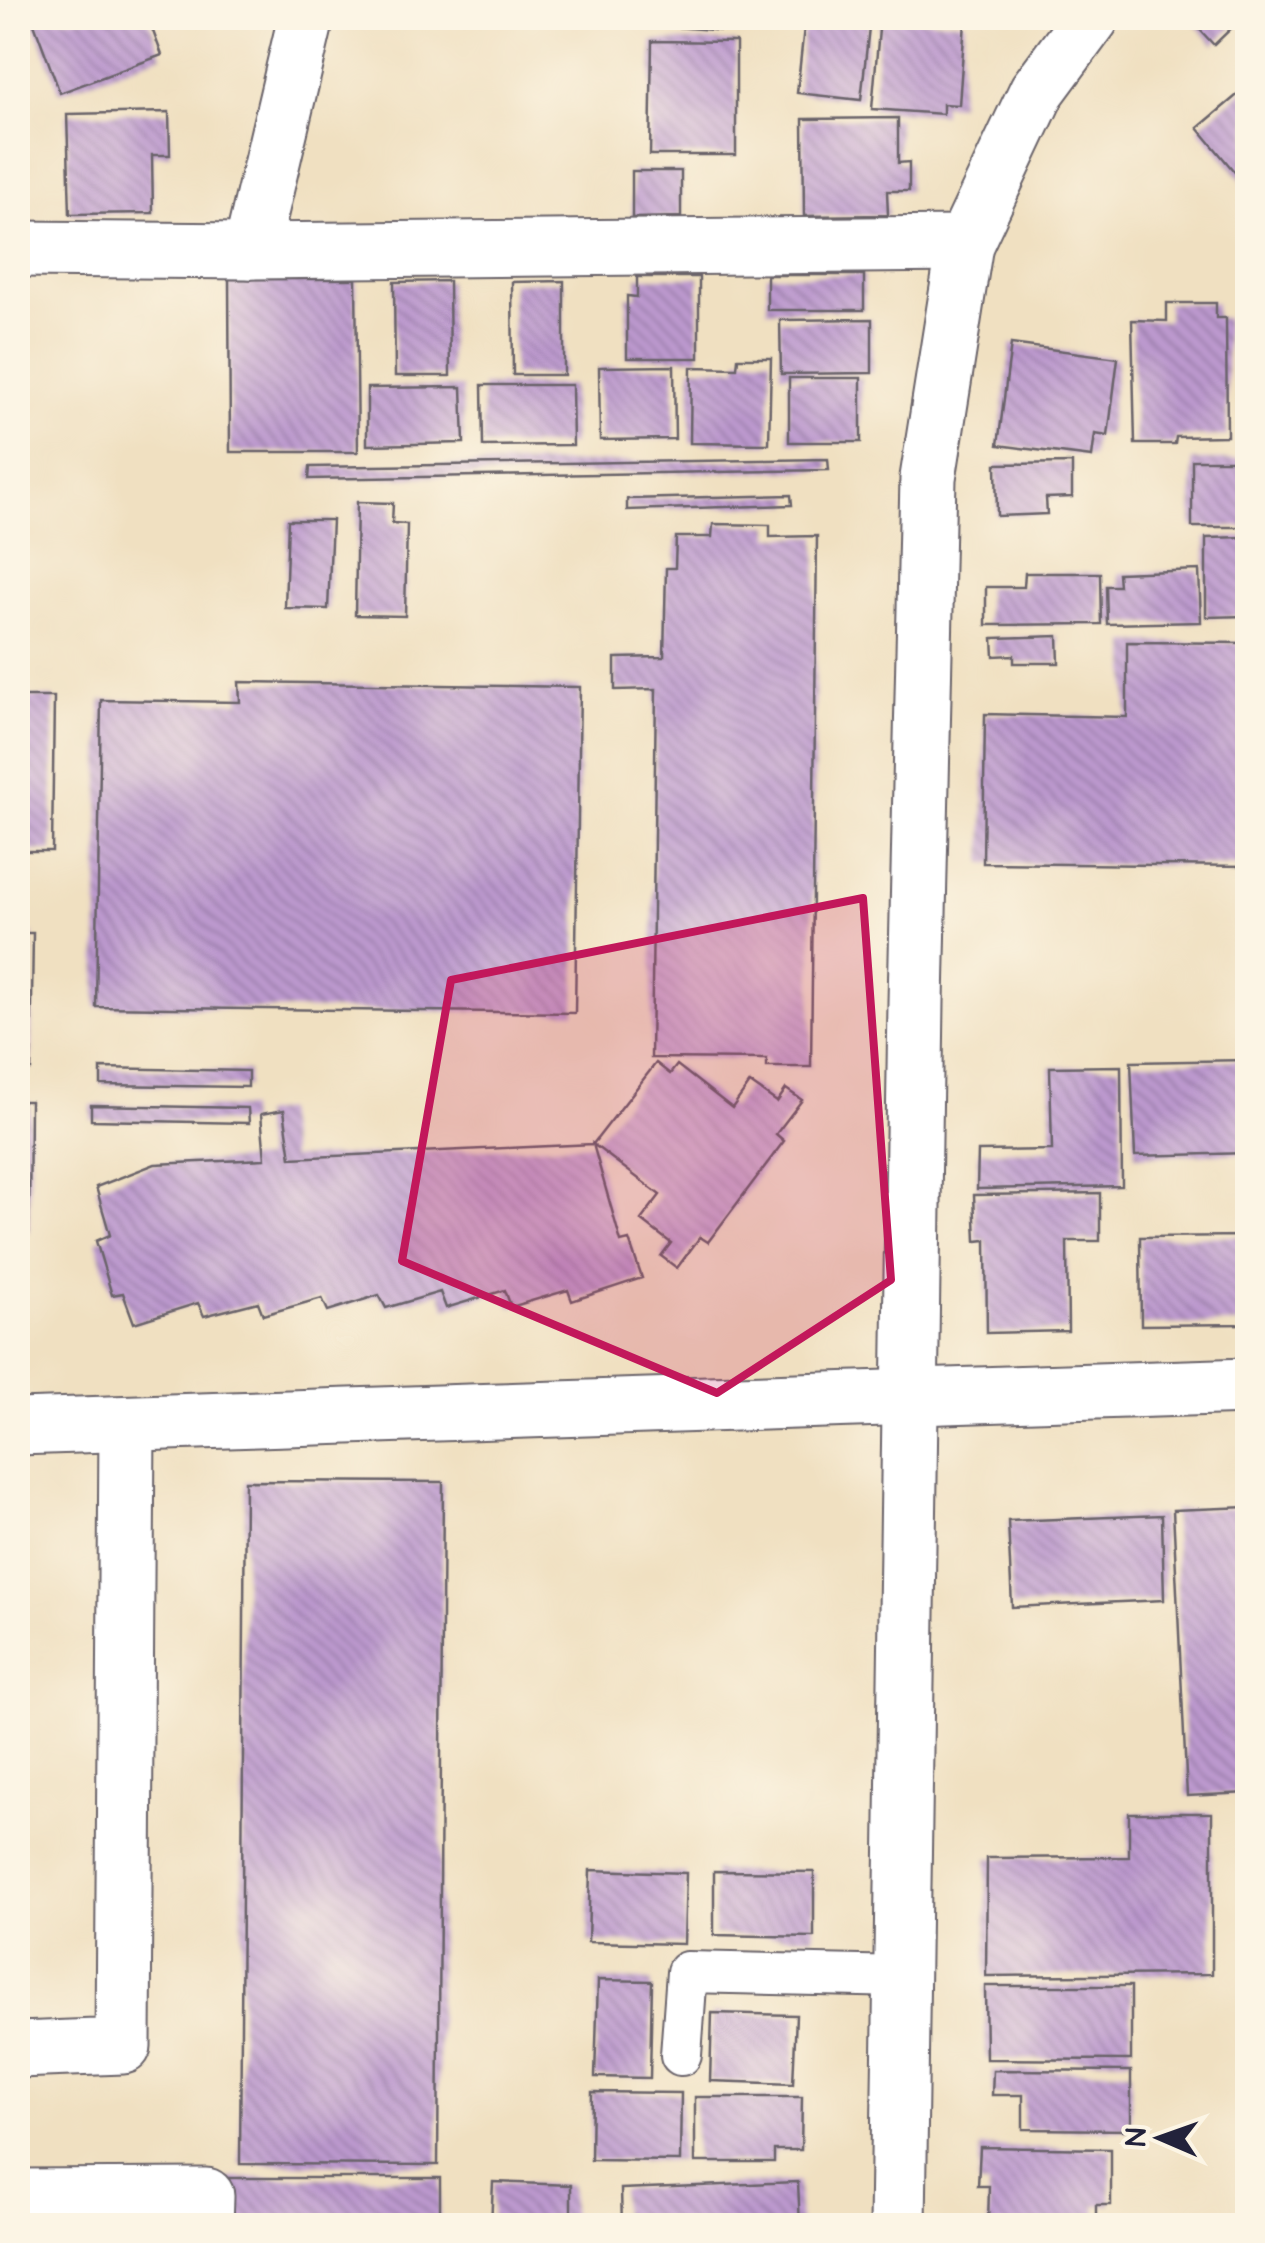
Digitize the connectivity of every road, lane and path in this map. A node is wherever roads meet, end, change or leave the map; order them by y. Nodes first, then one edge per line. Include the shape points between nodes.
1 (306, 18) edge
2 (1091, 18) edge
3 (965, 244) junction
4 (18, 249) edge
5 (251, 251) junction
6 (1248, 1386) edge
7 (912, 1397) junction
8 (127, 1424) junction
9 (18, 1427) edge
10 (904, 1978) junction
11 (18, 2050) edge
12 (680, 2055) dead end
13 (18, 2197) edge
14 (205, 2226) edge
15 (898, 2226) edge

1 - 5 street
2 - 3 street via 1037,91
3 - 5 street
3 - 7 street via 928,478
4 - 5 street
6 - 7 street
7 - 8 street
7 - 10 street
8 - 9 street
8 - 11 street via 123,2046
10 - 12 lane via 687,1972
10 - 15 street
13 - 14 street via 206,2196

